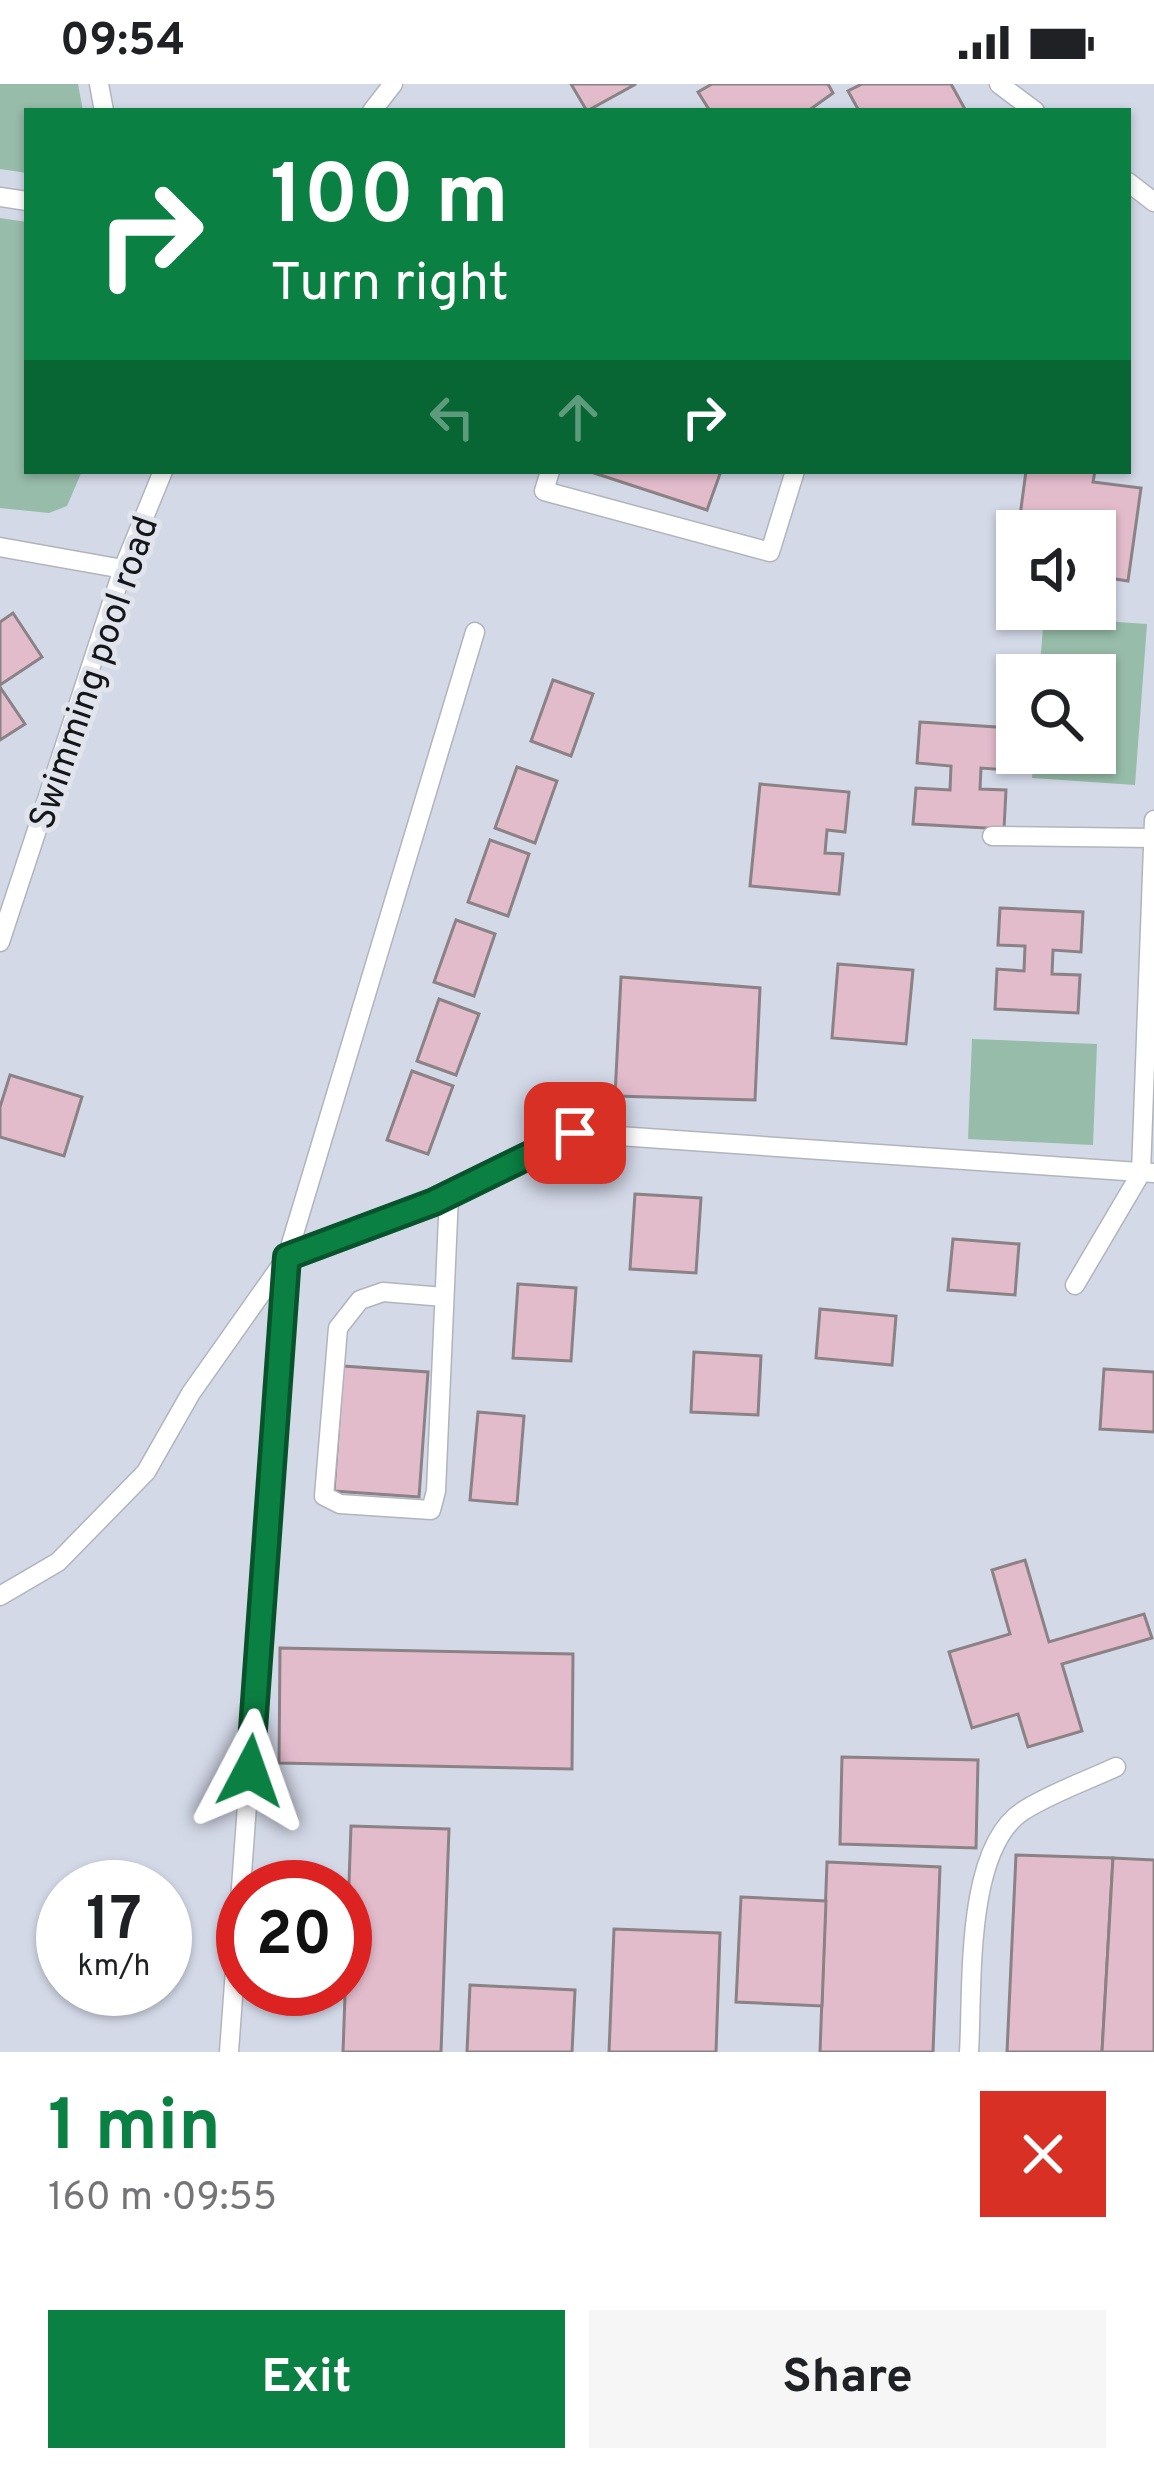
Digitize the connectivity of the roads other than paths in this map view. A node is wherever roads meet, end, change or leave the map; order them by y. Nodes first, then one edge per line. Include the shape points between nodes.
1 (393, 84) edge
2 (999, 84) edge
3 (374, 108) edge
4 (1031, 108) edge
5 (151, 474) edge
6 (163, 474) edge
7 (549, 474) edge
8 (794, 474) edge
9 (146, 513) junction
10 (0, 548) edge
11 (123, 569) junction
12 (475, 632) dead end
13 (1153, 829) edge
14 (992, 836) dead end
15 (0, 942) edge
16 (1147, 1173) edge
17 (448, 1196) junction
18 (287, 1257) junction
19 (1075, 1285) dead end
20 (444, 1297) junction
21 (0, 1596) edge
22 (1116, 1767) dead end
23 (229, 2052) edge
24 (969, 2052) edge

1 - 3 lane
2 - 4 lane
5 - 9 lane
6 - 9 lane, Swimming pool road
7 - 8 lane via 544,491 770,552
9 - 11 lane, Swimming pool road
10 - 11 lane
11 - 15 lane, Swimming pool road
12 - 18 lane
13 - 14 lane
13 - 16 lane
16 - 17 lane via 575,1133
16 - 19 lane
17 - 18 lane
17 - 20 lane
18 - 21 lane via 146,1472 58,1562
18 - 23 lane
20 - 20 lane via 431,1510 324,1496 338,1328 360,1300 382,1292
22 - 24 lane via 1019,1813 997,1842 980,1882

